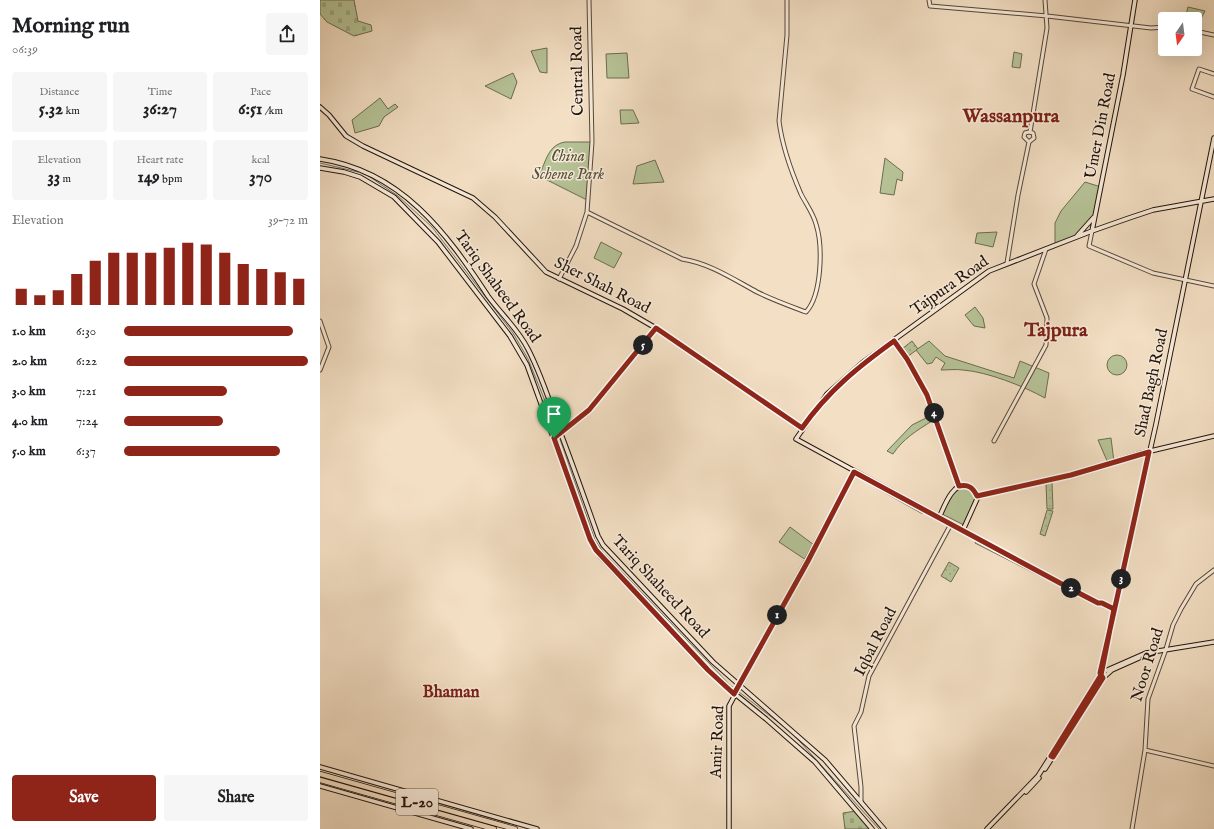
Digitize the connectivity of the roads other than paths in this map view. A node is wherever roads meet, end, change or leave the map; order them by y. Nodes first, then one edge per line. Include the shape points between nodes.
1 (589, 0) edge
2 (787, 0) edge
3 (929, 0) edge
4 (1045, 0) edge
5 (1135, 0) edge
6 (1047, 16) junction
7 (1131, 25) junction
8 (1158, 28) edge
9 (1202, 32) edge
10 (1214, 35) edge
11 (1214, 74) edge
12 (1214, 97) edge
13 (320, 107) edge
14 (1030, 132) junction
15 (1214, 138) edge
16 (1029, 142) junction
17 (320, 159) edge
18 (320, 168) edge
19 (1214, 199) edge
20 (1202, 200) junction
21 (587, 212) junction
22 (1095, 216) junction
23 (1092, 230) junction
24 (1076, 236) junction
25 (1046, 249) junction
26 (1007, 263) junction
27 (559, 280) junction
28 (1186, 281) junction
29 (1214, 286) edge
30 (320, 321) edge
31 (656, 328) junction
32 (894, 341) junction
33 (320, 370) edge
34 (802, 428) junction
35 (561, 434) junction
36 (1214, 436) edge
37 (554, 438) junction
38 (994, 441) dead end
39 (1149, 452) junction
40 (854, 472) junction
41 (959, 486) junction
42 (977, 496) junction
43 (939, 518) junction
44 (951, 524) junction
45 (963, 530) junction
46 (1214, 570) edge
47 (1114, 609) junction
48 (1214, 643) edge
49 (1166, 650) junction
50 (1102, 676) junction
51 (738, 686) junction
52 (734, 693) junction
53 (1145, 750) junction
54 (1052, 756) junction
55 (1214, 766) edge
56 (320, 767) edge
57 (320, 774) edge
58 (320, 780) edge
59 (320, 786) edge
60 (860, 802) junction
61 (854, 808) junction
62 (471, 829) edge
63 (494, 829) edge
64 (515, 829) edge
65 (537, 829) edge
66 (729, 829) edge
67 (872, 829) edge
68 (884, 829) edge
69 (987, 829) edge
70 (990, 829) edge
71 (1132, 829) edge

1 - 21 street, Central Road via 592,142
2 - 21 street via 787,38 779,121 795,178 816,222 820,266 813,301 806,312 711,268 682,259
3 - 6 street via 930,6
4 - 6 street
5 - 7 main road, Umer Din Road
6 - 7 street
6 - 14 street
7 - 8 street
7 - 22 main road, Umer Din Road
9 - 10 street
11 - 12 street via 1199,69 1192,89
13 - 27 main road, Sher Shah Road via 346,136 473,198 495,217 546,272
14 - 16 street via 1034,138
14 - 16 street via 1026,132 1024,136
15 - 20 main road, Shad Bagh Road
16 - 26 street
17 - 35 main road, Tariq Shaheed Road via 362,169 386,182 438,226 523,339 549,398
18 - 37 main road, Tariq Shaheed Road via 344,172 377,186 394,197 438,242 518,349 527,365
19 - 20 main road, Tajpura Road
20 - 23 main road, Tajpura Road via 1153,210
20 - 28 main road, Shad Bagh Road
21 - 27 street, Central Road via 576,246
22 - 23 main road, Umer Din Road
22 - 24 main road
23 - 24 main road, Tajpura Road
23 - 28 street via 1089,246 1147,270
24 - 25 main road, Tajpura Road
25 - 26 main road, Tajpura Road
25 - 38 street via 1034,284 1048,318 1046,345
26 - 32 main road, Tajpura Road via 982,275
27 - 31 main road, Sher Shah Road via 624,309
28 - 29 street
28 - 39 main road, Shad Bagh Road
30 - 33 street via 329,348
31 - 34 main road, Sher Shah Road
31 - 35 street via 589,410
32 - 34 main road, Tajpura Road via 862,363 828,394
32 - 41 street via 927,395
34 - 40 main road, Tajpura Road via 796,439
35 - 37 street
35 - 51 main road, Tariq Shaheed Road via 603,545
36 - 39 main road
37 - 52 main road, Tariq Shaheed Road via 596,550 708,670
39 - 42 main road via 1071,475
39 - 47 main road, Shad Bagh Road
40 - 43 main road
40 - 51 main road, Amir Road
41 - 42 main road via 969,486
41 - 43 main road via 953,491
42 - 45 main road
43 - 44 main road
44 - 45 main road
44 - 60 street, Iqbal Road via 869,676 861,710 854,726 862,793
45 - 47 main road via 1098,603
46 - 49 street, Noor Road via 1196,584 1181,609 1173,625
47 - 50 main road, Shad Bagh Road
48 - 49 main road
49 - 50 main road via 1146,655
49 - 53 street, Noor Road via 1148,699
50 - 54 main road
51 - 52 main road, Amir Road
51 - 60 main road, Tariq Shaheed Road via 809,744
52 - 61 main road, Tariq Shaheed Road via 807,755
52 - 66 main road, Amir Road via 728,710
53 - 55 street
53 - 71 street, Noor Road
54 - 69 main road via 1034,780
54 - 70 main road via 1032,786
56 - 65 main road
57 - 64 highway, L-20
58 - 63 highway, L-20
59 - 62 main road
60 - 61 main road
60 - 68 main road, Tariq Shaheed Road
61 - 67 main road, Tariq Shaheed Road

